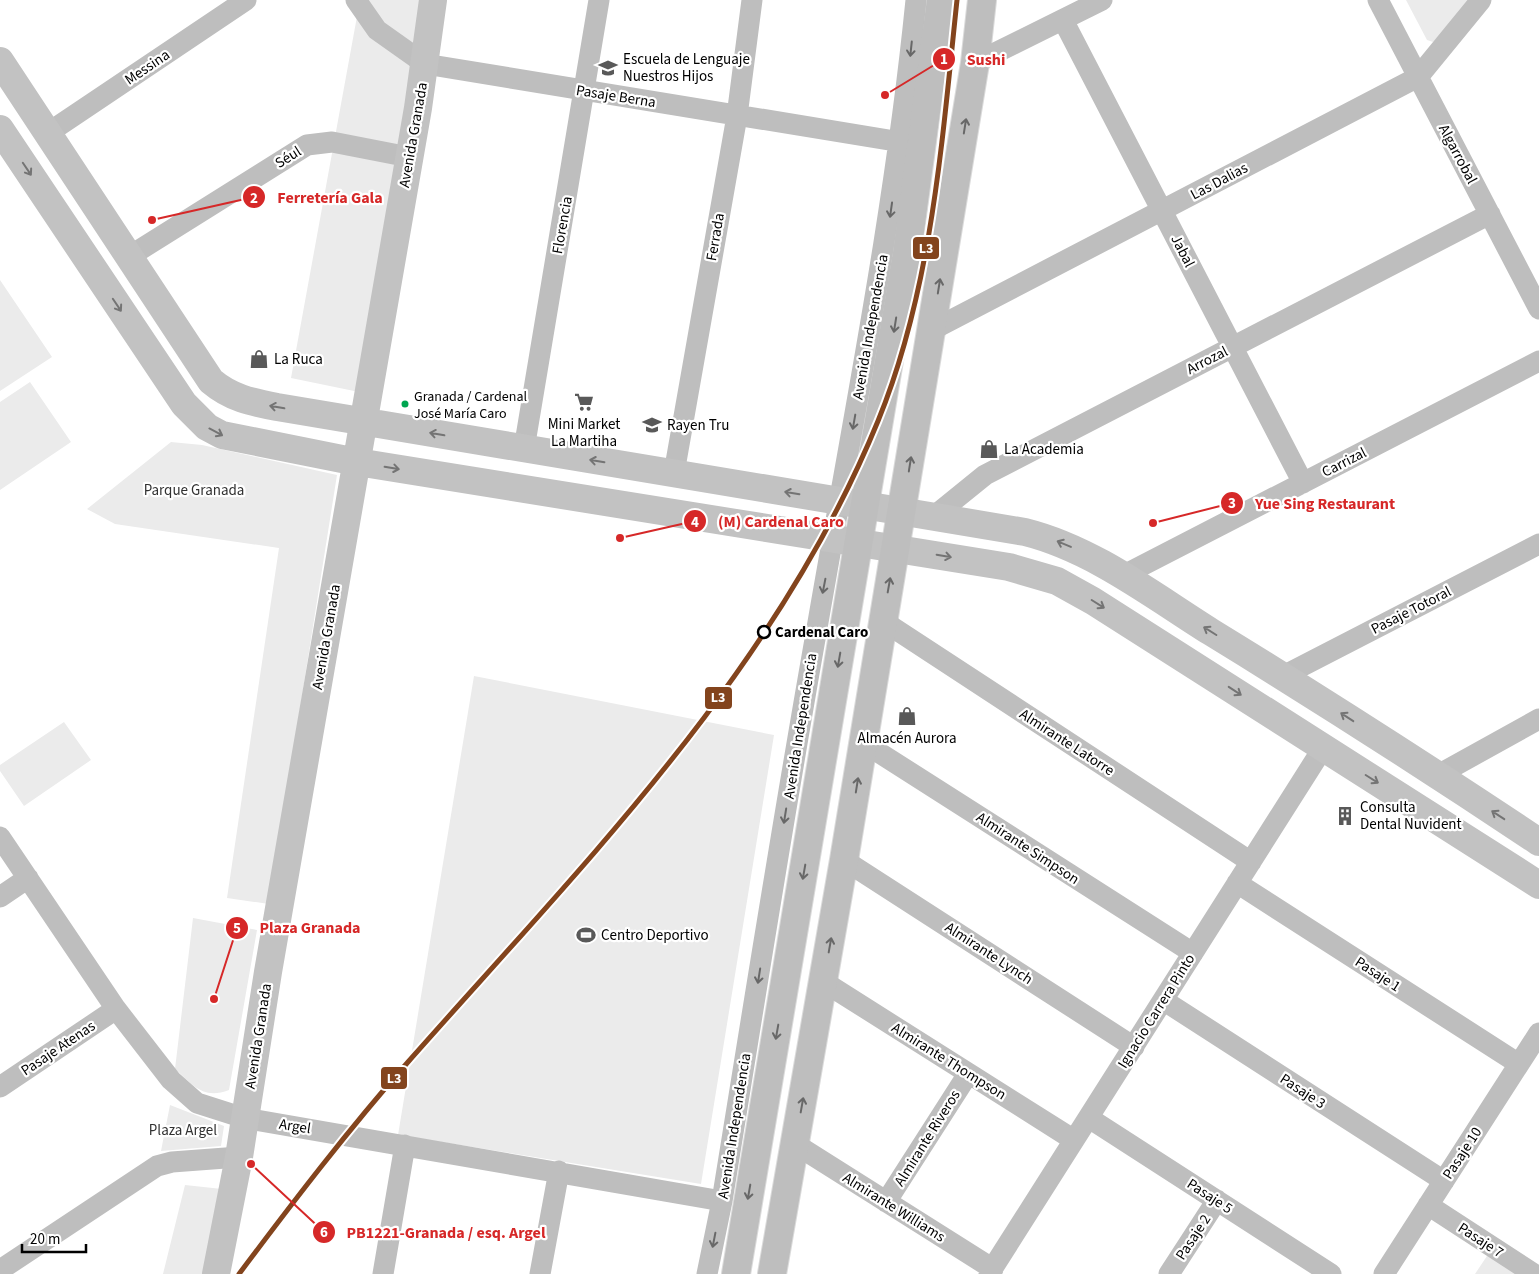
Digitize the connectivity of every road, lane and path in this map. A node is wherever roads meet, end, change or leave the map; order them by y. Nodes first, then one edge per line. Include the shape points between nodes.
1 (246, 0) edge
2 (356, 0) edge
3 (433, 0) edge
4 (598, 0) edge
5 (752, 0) edge
6 (916, 0) edge
7 (941, 0) edge
8 (982, 0) edge
9 (1102, 0) edge
10 (1378, 0) edge
11 (1481, 0) edge
12 (1062, 20) junction
13 (0, 61) edge
14 (975, 63) junction
15 (425, 64) junction
16 (1418, 77) junction
17 (585, 91) junction
18 (737, 116) junction
19 (0, 129) edge
20 (48, 133) junction
21 (901, 142) junction
22 (409, 158) junction
23 (1162, 211) junction
24 (1490, 214) junction
25 (130, 256) junction
26 (1539, 309) edge
27 (932, 330) junction
28 (1232, 347) junction
29 (1539, 361) edge
30 (365, 422) junction
31 (524, 449) junction
32 (357, 462) junction
33 (638, 468) junction
34 (674, 473) junction
35 (1303, 483) junction
36 (852, 504) junction
37 (633, 506) junction
38 (902, 512) junction
39 (932, 518) junction
40 (846, 540) junction
41 (1539, 544) edge
42 (896, 548) junction
43 (1122, 576) junction
44 (883, 622) junction
45 (1283, 676) junction
46 (1539, 719) edge
47 (864, 743) junction
48 (1323, 748) junction
49 (1438, 775) junction
50 (0, 837) edge
51 (1539, 842) edge
52 (844, 860) junction
53 (1251, 862) junction
54 (28, 878) junction
55 (1237, 883) junction
56 (1539, 885) edge
57 (0, 898) edge
58 (1193, 953) junction
59 (824, 982) junction
60 (1163, 1000) junction
61 (116, 1009) junction
62 (1539, 1033) edge
63 (1134, 1047) junction
64 (1518, 1064) junction
65 (968, 1074) junction
66 (0, 1087) edge
67 (244, 1118) junction
68 (1089, 1118) junction
69 (1074, 1140) junction
70 (795, 1144) junction
71 (405, 1145) junction
72 (239, 1157) junction
73 (559, 1171) junction
74 (1444, 1181) junction
75 (1217, 1200) junction
76 (722, 1201) junction
77 (886, 1202) junction
78 (1428, 1205) junction
79 (0, 1270) edge
80 (991, 1272) edge
81 (216, 1274) edge
82 (383, 1274) edge
83 (540, 1274) edge
84 (707, 1274) edge
85 (736, 1274) edge
86 (772, 1274) edge
87 (1170, 1274) edge
88 (1331, 1274) edge
89 (1384, 1274) edge
90 (1534, 1274) edge

1 - 20 street, Messina
2 - 15 street, Pasaje Berna via 377,30
3 - 15 main road, Avenida Granada
4 - 17 street, Florencia
5 - 18 street, Ferrada
6 -> 21 street, Avenida Independencia
7 -> 36 main road, Avenida Independencia via 907,252
8 - 14 main road
9 - 12 street
10 - 16 street, Algarrobal
11 - 16 street, Las Dalias
12 - 14 street
12 - 23 street, Jabal
13 - 20 main road
27 -> 14 main road
15 - 17 street, Pasaje Berna
15 - 22 main road, Avenida Granada
16 - 23 street, Las Dalias
16 - 24 street, Algarrobal
17 - 18 street, Pasaje Berna
17 - 31 street, Florencia
18 - 21 street, Pasaje Berna
18 - 34 street, Ferrada
19 -> 32 main road via 195,416 222,435 238,440
20 - 25 main road
21 -> 36 street, Avenida Independencia
22 - 25 street, Séul via 332,142 307,145
22 - 30 main road, Avenida Granada
23 - 27 street, Las Dalias
23 - 28 street, Jabal
24 - 26 street, Algarrobal
24 - 28 street, Arrozal
30 -> 25 main road via 251,402 223,391 211,380
38 -> 27 main road
28 - 35 street, Jabal
28 - 39 street, Arrozal via 985,475
29 - 35 street, Carrizal
31 -> 30 main road
30 - 32 main road, Avenida Granada
33 -> 31 main road
32 -> 37 main road
32 - 67 main road, Avenida Granada
33 - 34 main road
33 - 37 main road via 629,475 625,486 628,501
36 -> 34 main road
35 - 43 street, Carrizal
36 - 38 main road
36 - 40 main road, Avenida Independencia
37 - 40 main road
38 - 39 main road
38 - 42 main road
43 -> 39 main road via 1047,538
40 - 42 main road
40 -> 76 street, Avenida Independencia via 817,626
40 -> 85 main road, Avenida Independencia
41 - 45 street, Pasaje Totoral
44 -> 42 main road
42 -> 48 main road via 1009,567 1057,581
45 -> 43 main road
44 - 47 main road
44 - 53 street, Almirante Latorre
49 -> 45 main road
46 - 49 street
52 -> 47 main road
47 - 58 street, Almirante Simpson
48 - 53 street, Ignacio Carrera Pinto
48 -> 56 main road
51 -> 49 main road
50 - 54 street, Argel
59 -> 52 main road
52 - 63 street, Almirante Lynch
53 - 55 street, Ignacio Carrera Pinto
54 - 57 street
54 - 61 street, Argel
55 - 58 street, Ignacio Carrera Pinto
55 - 64 street, Pasaje 1
58 - 60 street, Ignacio Carrera Pinto
59 - 65 street, Almirante Thompson
70 -> 59 main road
60 - 63 street, Ignacio Carrera Pinto
60 - 74 street, Pasaje 3
61 - 66 street, Pasaje Atenas
61 - 67 street, Argel via 183,1093 197,1103
62 - 64 street, Pasaje 10
63 - 68 street, Ignacio Carrera Pinto
64 - 74 street, Pasaje 10
65 - 69 street, Almirante Thompson
65 - 77 street, Almirante Riveros
67 - 71 street, Argel
67 - 72 main road, Avenida Granada
68 - 69 street, Ignacio Carrera Pinto
68 - 75 street, Pasaje 5
69 - 80 street, Ignacio Carrera Pinto
70 - 77 street, Almirante Williams
70 - 86 main road
71 - 73 street, Argel
71 - 82 street
72 - 79 street via 157,1166
72 - 81 main road, Avenida Granada
73 - 76 street, Argel
73 - 83 street
74 - 78 street, Pasaje 10
75 - 87 street, Pasaje 2
75 - 88 street, Pasaje 5
76 -> 84 street, Avenida Independencia
77 - 80 street, Almirante Williams
78 - 89 street, Pasaje 10
78 - 90 street, Pasaje 7

